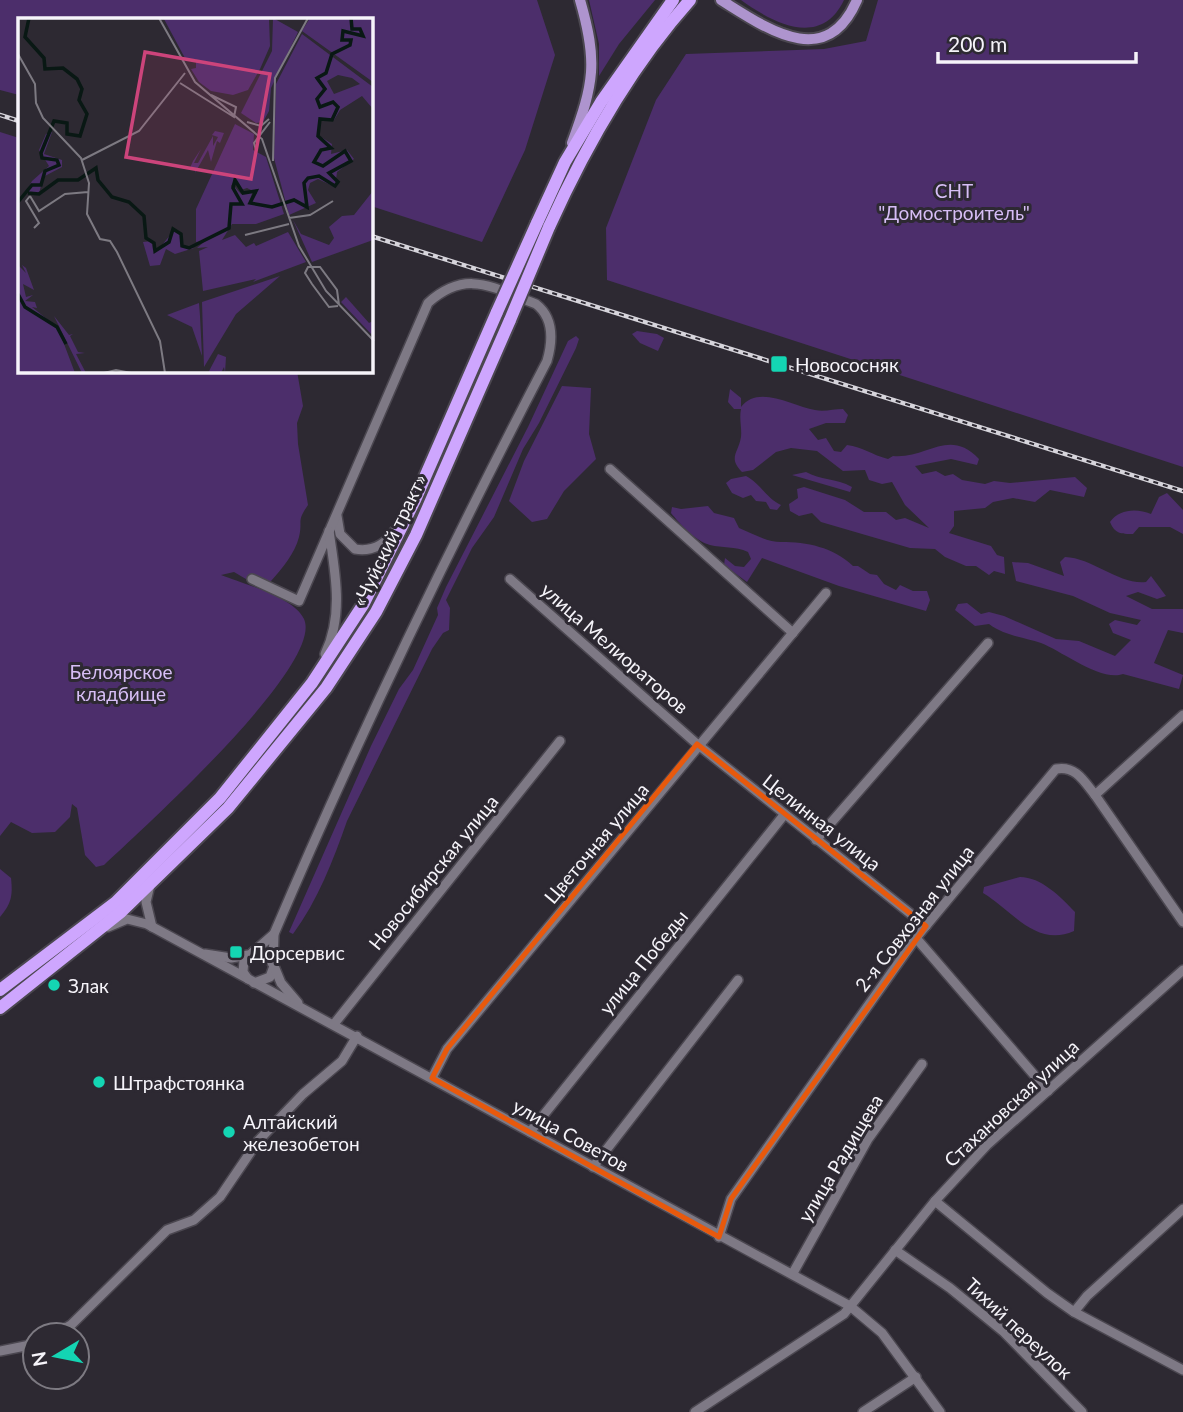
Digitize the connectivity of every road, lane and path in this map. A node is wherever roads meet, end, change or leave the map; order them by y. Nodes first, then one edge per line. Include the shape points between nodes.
1 (580, 0) edge
2 (690, 0) edge
3 (721, 0) edge
4 (856, 2) edge
5 (673, 7) edge
6 (565, 162) junction
7 (543, 225) junction
8 (610, 469) dead end
9 (415, 500) junction
10 (339, 505) junction
11 (327, 536) junction
12 (345, 541) junction
13 (316, 557) junction
14 (333, 559) junction
15 (252, 579) dead end
16 (510, 579) dead end
17 (825, 593) dead end
18 (793, 634) junction
19 (988, 643) dead end
20 (312, 683) junction
21 (1183, 715) edge
22 (560, 741) dead end
23 (697, 744) junction
24 (1095, 795) junction
25 (784, 815) junction
26 (816, 840) junction
27 (151, 883) junction
28 (1183, 922) edge
29 (926, 926) junction
30 (152, 927) junction
31 (274, 934) junction
32 (91, 936) junction
33 (916, 938) junction
34 (196, 952) junction
35 (251, 953) junction
36 (274, 965) junction
37 (1183, 970) edge
38 (738, 980) dead end
39 (253, 982) junction
40 (0, 990) edge
41 (302, 1007) junction
42 (0, 1008) edge
43 (334, 1024) junction
44 (357, 1036) junction
45 (922, 1064) dead end
46 (432, 1078) junction
47 (1048, 1091) junction
48 (530, 1132) junction
49 (593, 1167) junction
50 (935, 1201) junction
51 (1183, 1209) edge
52 (719, 1237) junction
53 (895, 1250) junction
54 (793, 1273) junction
55 (850, 1307) junction
56 (1074, 1312) junction
57 (75, 1321) edge
58 (21, 1347) edge
59 (0, 1351) edge
60 (1183, 1370) edge
61 (916, 1377) junction
62 (695, 1412) edge
63 (863, 1412) edge
64 (940, 1412) edge
65 (1082, 1412) edge

1 - 6 main road via 594,66 588,99
2 - 5 highway, «Чуйский тракт»
3 - 4 main road via 773,31 798,39 829,33 844,22
5 - 6 highway, «Чуйский тракт» via 601,102
5 - 7 highway, «Чуйский тракт»
6 - 7 highway, «Чуйский тракт»
7 - 9 highway, «Чуйский тракт», bridge via 497,313
7 - 27 highway, «Чуйский тракт», bridge via 510,320 416,535 376,612 326,688 228,808
8 - 18 street
9 - 12 street via 383,544 362,550
9 - 20 highway, «Чуйский тракт» via 363,605
10 - 11 street
10 - 12 street via 337,526
10 - 31 street via 428,303 452,285 473,282 542,310 548,317 551,339 547,361 457,535
11 - 12 street
11 - 13 street
11 - 14 street
13 - 14 street
13 - 15 street via 299,601
14 - 20 street via 336,621
16 - 23 street, улица Мелиораторов
17 - 18 street, Цветочная улица
18 - 23 street, Цветочная улица
19 - 26 street
20 - 40 highway, «Чуйский тракт» via 220,798 116,902
21 - 24 street
22 - 43 street, Новосибирская улица
23 - 25 street, Целинная улица
23 - 46 street, Цветочная улица via 447,1049
24 - 28 street
24 - 29 street, 2-я Совхозная улица via 1077,773 1065,767 1056,769
25 - 26 street, Целинная улица
25 - 48 street, улица Победы
26 - 29 street, Целинная улица
27 - 30 street via 146,902
27 - 32 highway, «Чуйский тракт»
29 - 33 street, 2-я Совхозная улица
30 - 32 street via 127,919
30 - 34 street, улица Советов
31 - 35 street
31 - 36 street
32 - 42 highway, «Чуйский тракт»
33 - 47 street
33 - 52 street, 2-я Совхозная улица via 731,1199
34 - 35 street via 231,958
34 - 39 street, улица Советов
35 - 36 street via 266,953
35 - 39 street via 242,966
36 - 39 street via 270,977
36 - 41 street via 281,983
37 - 47 street, Стахановская улица
38 - 49 street
39 - 41 street, улица Советов
41 - 43 street, улица Советов
43 - 44 street, улица Советов
44 - 46 street, улица Советов
44 - 57 street via 342,1061 258,1141 206,1212 167,1230
45 - 54 street, улица Радищева via 868,1139
46 - 48 street, улица Советов
47 - 50 street, Стахановская улица via 987,1144
48 - 49 street, улица Советов
49 - 52 street, улица Советов
50 - 53 street, Стахановская улица
50 - 56 street
51 - 56 street
52 - 54 street, улица Советов
53 - 55 street, Стахановская улица
53 - 65 street, Тихий переулок via 1004,1332
54 - 55 street, улица Советов
55 - 61 street, улица Советов via 882,1333
55 - 62 street, Стахановская улица
56 - 60 street
58 - 59 street
61 - 63 street
61 - 64 street, улица Советов

